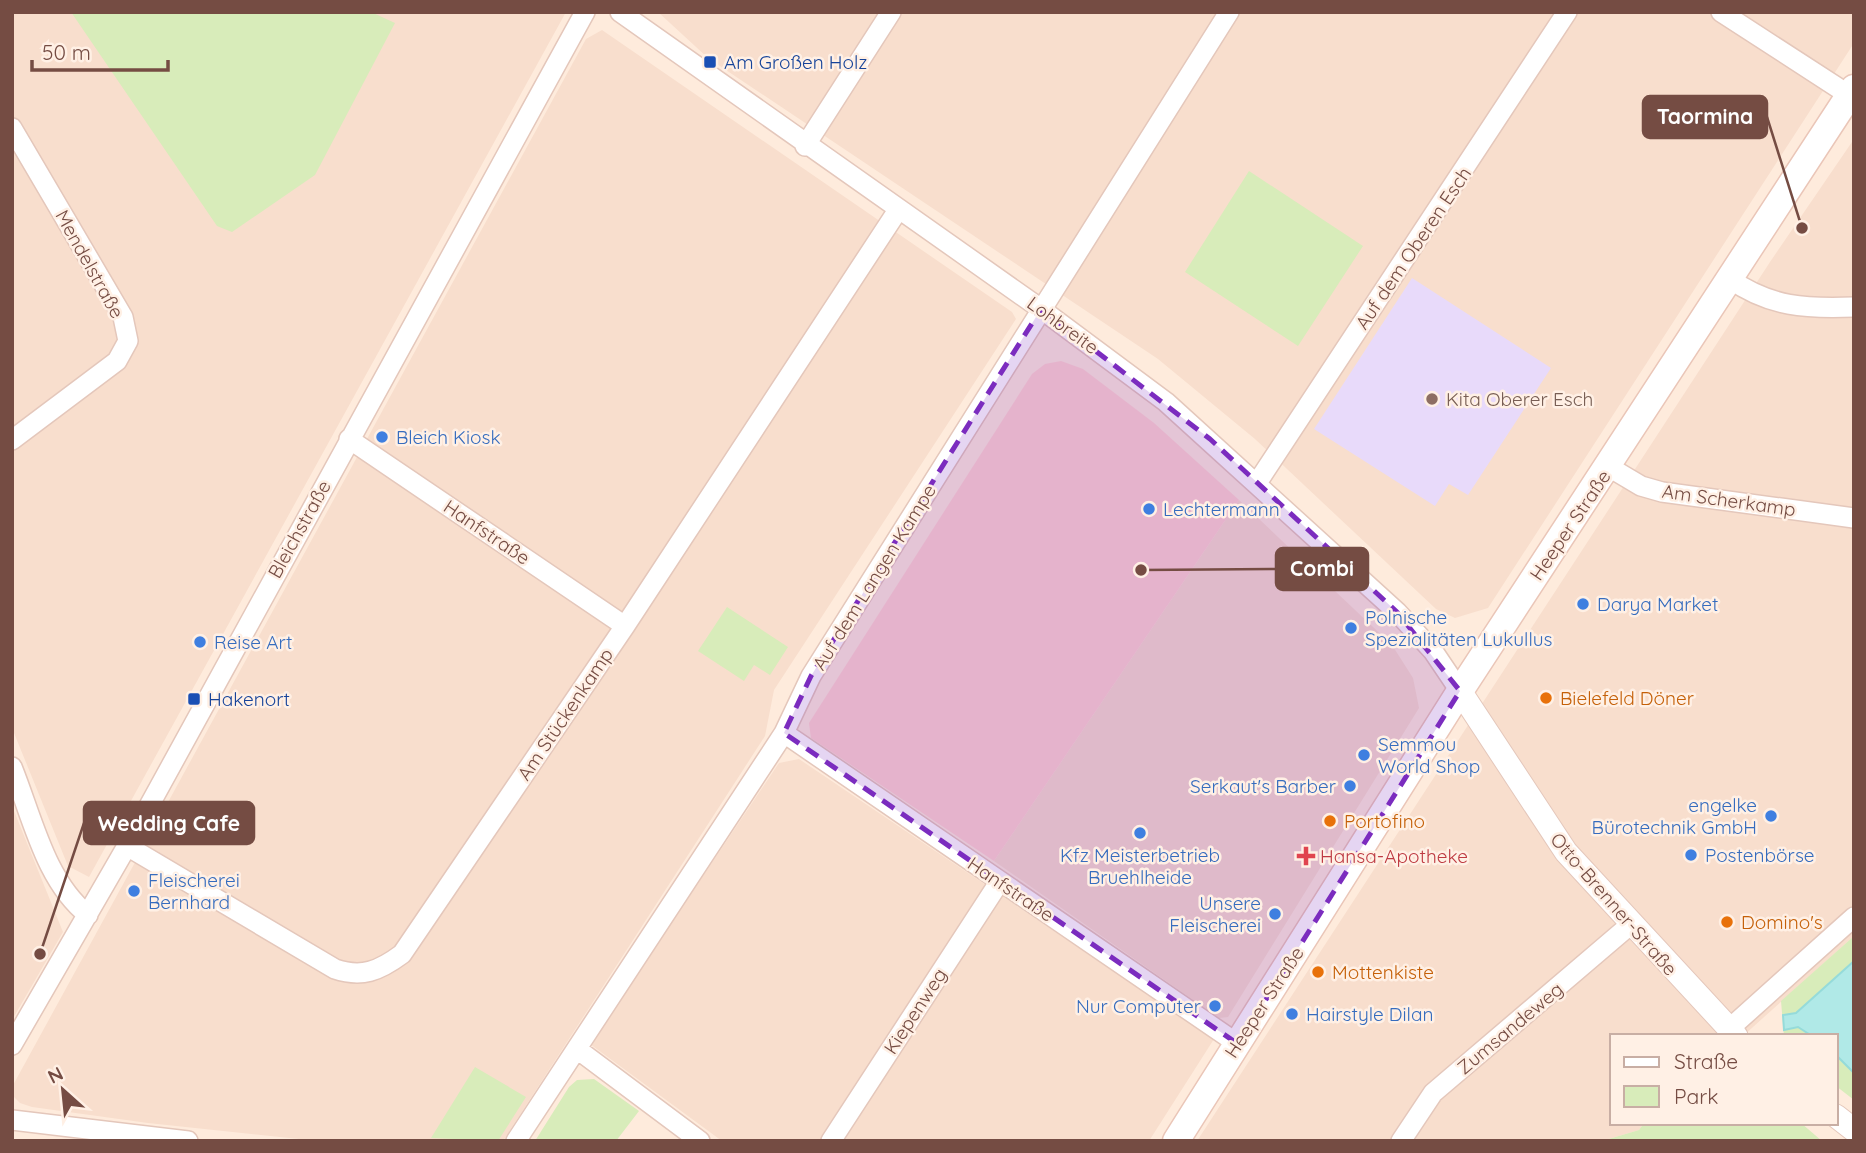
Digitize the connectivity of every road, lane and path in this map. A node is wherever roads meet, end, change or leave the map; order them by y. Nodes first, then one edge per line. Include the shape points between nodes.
1 (585, 12) edge
2 (620, 12) edge
3 (891, 12) edge
4 (1229, 12) edge
5 (1567, 12) edge
6 (1721, 12) edge
7 (1852, 91) edge
8 (12, 128) edge
9 (805, 146) junction
10 (898, 209) junction
11 (1730, 279) junction
12 (1854, 307) edge
13 (1041, 309) junction
14 (349, 439) junction
15 (12, 440) edge
16 (1609, 467) junction
17 (1257, 483) junction
18 (1854, 518) edge
19 (625, 626) junction
20 (1460, 691) junction
21 (784, 733) junction
22 (12, 767) edge
23 (127, 846) junction
24 (1000, 881) junction
25 (88, 915) junction
26 (1854, 918) edge
27 (1630, 925) junction
28 (1733, 1032) edge
29 (1238, 1044) junction
30 (12, 1045) edge
31 (577, 1049) junction
32 (1838, 1118) edge
33 (12, 1120) edge
34 (1854, 1130) edge
35 (188, 1141) edge
36 (516, 1141) edge
37 (700, 1141) edge
38 (831, 1141) edge
39 (1176, 1141) edge
40 (1401, 1141) edge

1 - 14 street, Bleichstraße
2 - 9 street, Lohbreite
3 - 9 street
4 - 13 street, Auf dem Langen Kampe
5 - 17 street, Auf dem Oberen Esch
6 - 7 street
7 - 11 main road, Heeper Straße
8 - 15 street, Mendelstraße via 123,317 128,341 117,361
9 - 10 street, Lohbreite
10 - 13 street, Lohbreite
10 - 19 street, Am Stückenkamp
11 - 12 street via 1769,301
11 - 16 main road, Heeper Straße
13 - 17 street, Lohbreite via 1166,402
13 - 21 street, Auf dem Langen Kampe via 811,676
14 - 19 street, Hanfstraße
14 - 23 street, Bleichstraße
16 - 18 street, Am Scherkamp via 1662,492
16 - 20 main road, Heeper Straße
17 - 20 street, Lohbreite via 1397,612 1433,651
19 - 23 street, Am Stückenkamp via 402,954 382,968 364,974 335,969
20 - 27 street, Otto-Brenner-Straße via 1566,852
20 - 29 main road, Heeper Straße
21 - 24 street, Hanfstraße
21 - 31 street, Auf dem Langen Kampe
22 - 25 street via 55,876 69,900
23 - 25 street, Bleichstraße
24 - 29 street, Hanfstraße
24 - 38 street, Kiepenweg
25 - 30 street, Bleichstraße
26 - 28 street
27 - 28 street, Otto-Brenner-Straße
27 - 40 street, Zumsandeweg via 1433,1093
29 - 39 main road, Heeper Straße
31 - 36 street, Auf dem Langen Kampe
31 - 37 street
32 - 34 street
33 - 35 street

